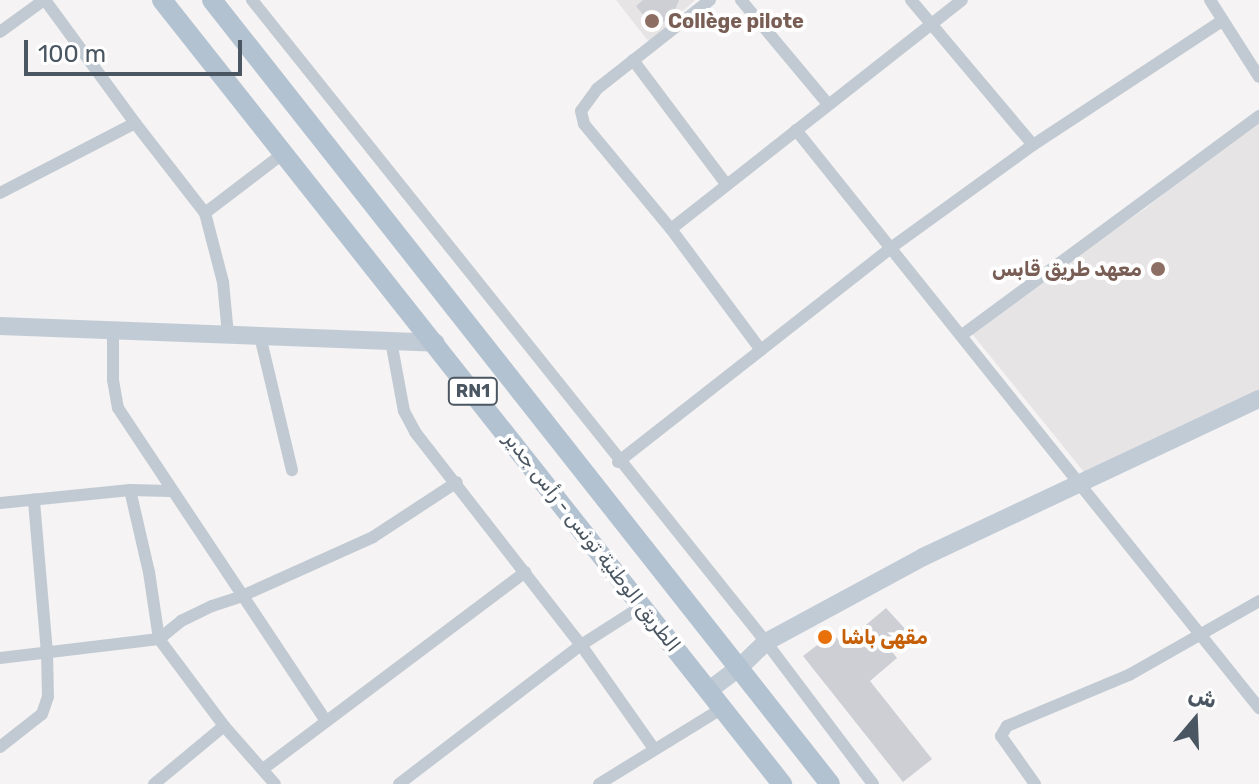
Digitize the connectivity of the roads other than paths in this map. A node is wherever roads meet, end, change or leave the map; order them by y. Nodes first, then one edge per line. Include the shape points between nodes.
1 (44, 0) edge
2 (162, 0) edge
3 (212, 0) edge
4 (252, 0) edge
5 (710, 0) edge
6 (741, 0) edge
7 (911, 0) edge
8 (962, 0) edge
9 (1210, 0) edge
10 (1223, 20) junction
11 (930, 24) junction
12 (0, 32) edge
13 (633, 60) junction
14 (1259, 77) edge
15 (828, 104) junction
16 (1259, 116) edge
17 (135, 123) junction
18 (796, 130) junction
19 (1033, 145) junction
20 (285, 152) junction
21 (727, 185) junction
22 (0, 193) edge
23 (205, 213) junction
24 (671, 229) junction
25 (892, 247) junction
26 (0, 324) edge
27 (113, 330) junction
28 (228, 335) junction
29 (962, 335) junction
30 (260, 336) junction
31 (391, 341) junction
32 (436, 343) junction
33 (761, 350) junction
34 (1259, 399) edge
35 (618, 462) junction
36 (292, 470) dead end
37 (457, 482) junction
38 (1079, 485) junction
39 (130, 490) junction
40 (170, 491) junction
41 (34, 500) junction
42 (0, 503) edge
43 (525, 572) junction
44 (242, 596) junction
45 (1259, 601) edge
46 (642, 606) junction
47 (1202, 633) junction
48 (159, 639) junction
49 (766, 642) junction
50 (581, 645) junction
51 (47, 653) junction
52 (0, 658) edge
53 (739, 668) junction
54 (708, 691) junction
55 (1258, 703) edge
56 (721, 709) junction
57 (326, 721) junction
58 (224, 726) junction
59 (0, 747) edge
60 (654, 749) junction
61 (263, 769) junction
62 (154, 784) edge
63 (275, 784) edge
64 (399, 784) edge
65 (599, 784) edge
66 (782, 784) edge
67 (830, 784) edge
68 (873, 784) edge
69 (1035, 784) edge

1 - 12 street
1 - 17 street
2 - 20 main road, الطريق الوطنية تونس - رأس جدير / RN1
3 - 53 main road, الطريق الوطنية تونس - رأس جدير / RN1
4 - 35 street
5 - 13 street
6 - 15 street
7 - 11 street
8 - 11 street
9 - 10 street
10 - 14 street
10 - 19 street
11 - 15 street
11 - 19 street
13 - 21 street
13 - 24 street via 581,111 584,124
15 - 18 street
16 - 29 street
17 - 22 street
17 - 23 street
18 - 21 street
18 - 25 street
19 - 25 street
20 - 23 street
20 - 32 main road, الطريق الوطنية تونس - رأس جدير / RN1
21 - 24 street
23 - 28 street via 223,282
24 - 33 street
25 - 29 street
25 - 33 street
26 - 27 street
27 - 28 street
27 - 40 street via 118,408
28 - 30 street
29 - 38 street
30 - 31 street
30 - 36 street
31 - 32 street
31 - 37 street via 404,411
32 - 46 main road, الطريق الوطنية تونس - رأس جدير / RN1
33 - 35 street
34 - 38 street
35 - 49 street
37 - 43 street
37 - 44 street via 373,537
38 - 47 street
38 - 49 street via 923,557
39 - 40 street
39 - 41 street
39 - 48 street
40 - 44 street
41 - 42 street
41 - 51 street
43 - 50 street
43 - 57 street
44 - 48 street via 192,616
44 - 57 street
45 - 47 street
46 - 50 street
46 - 54 main road, الطريق الوطنية تونس - رأس جدير / RN1
47 - 55 street
47 - 69 street via 1129,675 1007,726 1001,736
48 - 51 street
48 - 58 street
49 - 53 street
49 - 68 street
50 - 60 street
50 - 64 street
51 - 52 street
51 - 59 street via 48,697 42,714
53 - 54 street
53 - 67 main road, الطريق الوطنية تونس - رأس جدير / RN1
54 - 56 main road, الطريق الوطنية تونس - رأس جدير / RN1
56 - 60 street
56 - 66 main road, الطريق الوطنية تونس - رأس جدير / RN1
57 - 61 street
58 - 61 street
58 - 62 street
60 - 65 street
61 - 63 street

